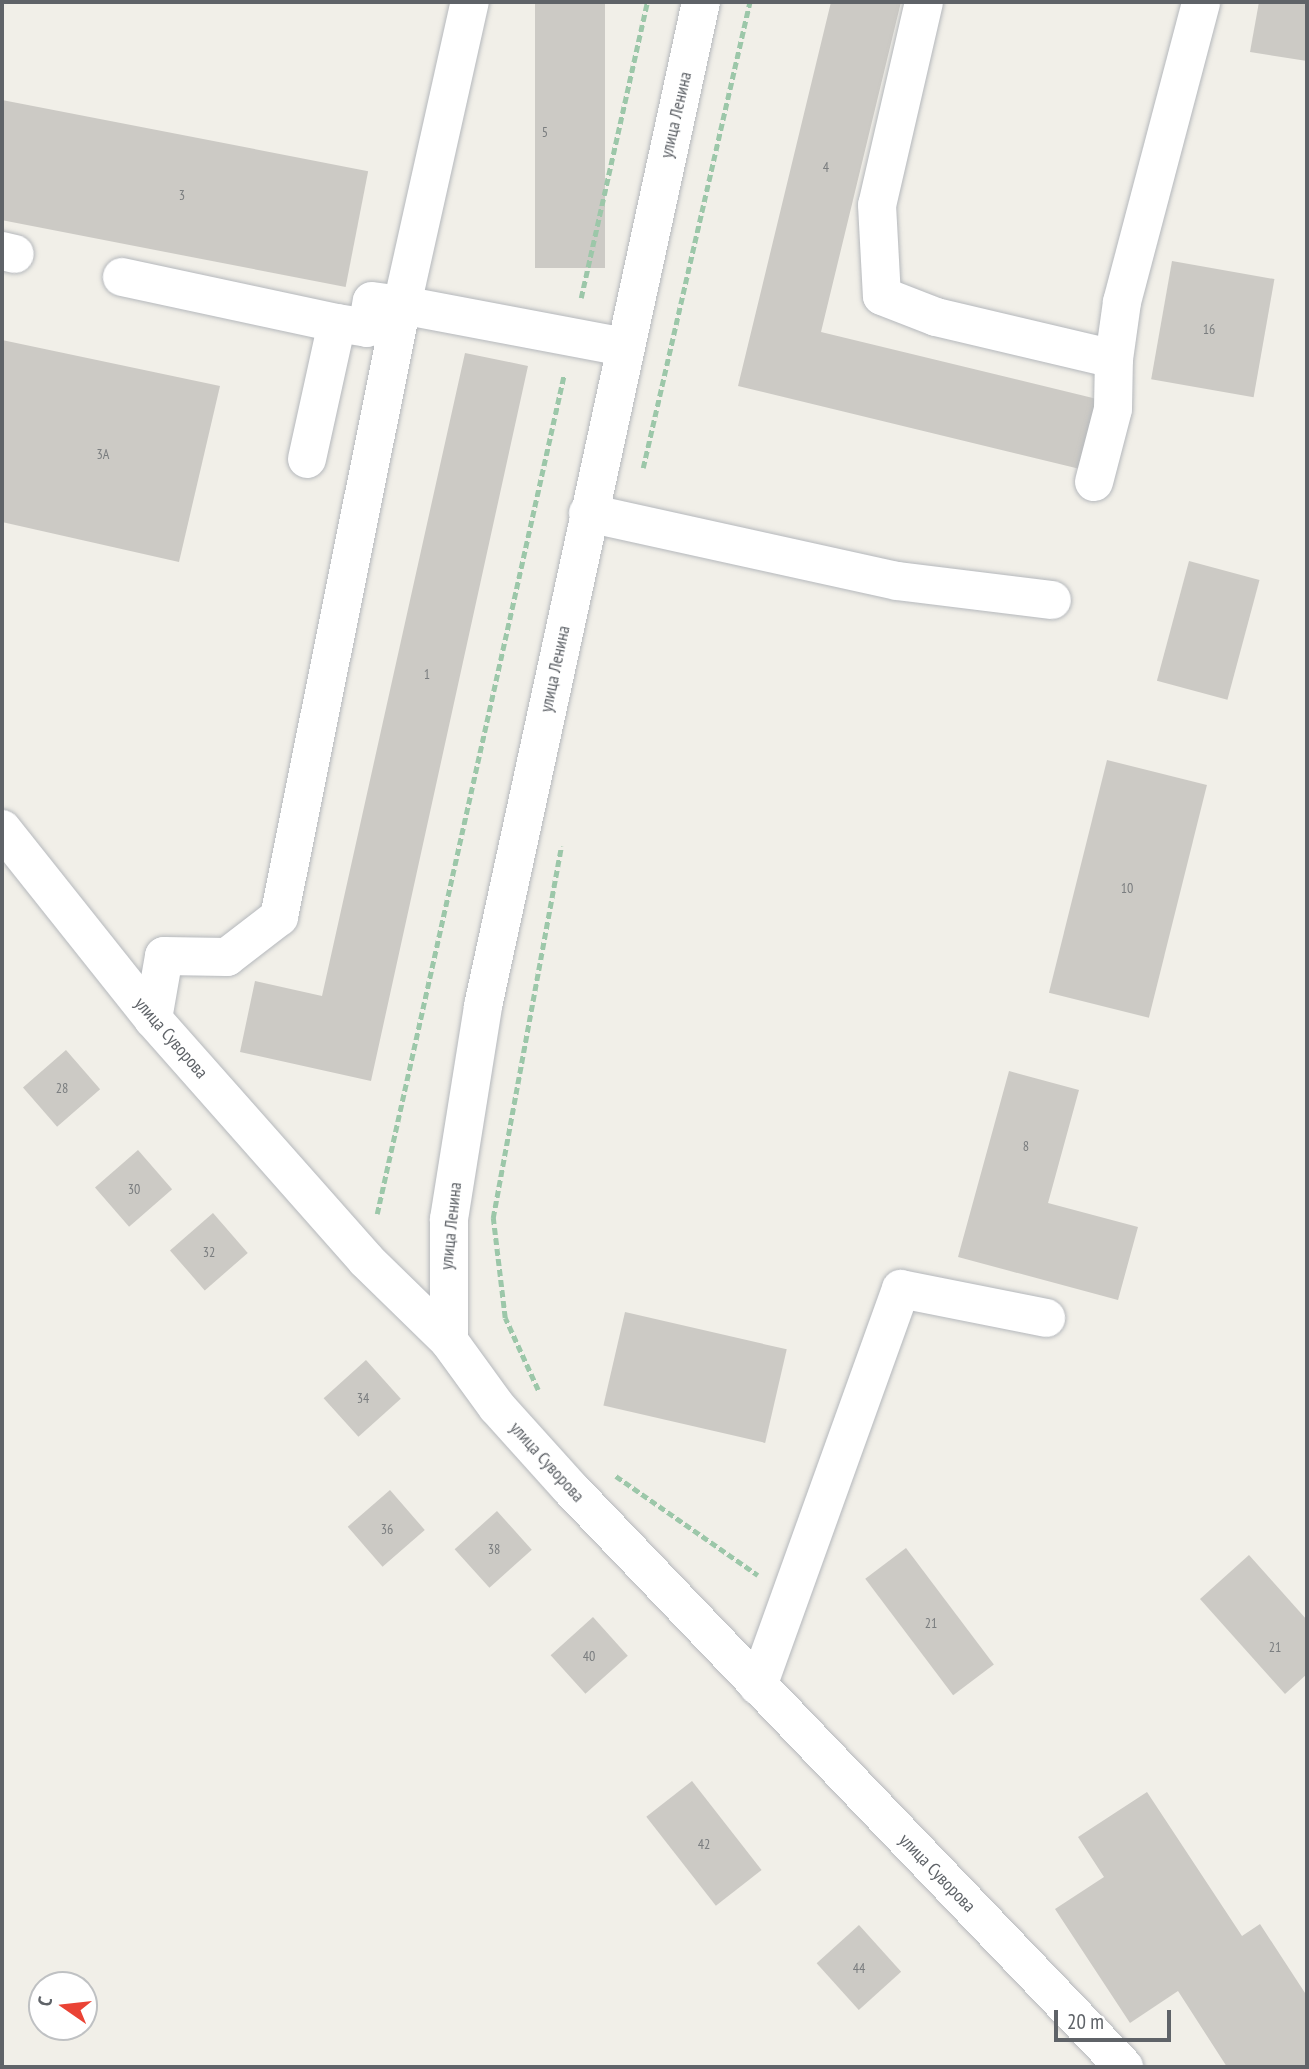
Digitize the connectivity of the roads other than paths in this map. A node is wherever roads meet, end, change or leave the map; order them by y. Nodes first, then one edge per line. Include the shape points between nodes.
1 (470, 2) edge
2 (701, 2) edge
3 (923, 2) edge
4 (1200, 2) edge
5 (122, 277) dead end
6 (402, 305) junction
7 (337, 323) junction
8 (624, 347) junction
9 (1114, 359) junction
10 (307, 459) dead end
11 (1094, 482) dead end
12 (588, 513) junction
13 (1052, 600) dead end
14 (2, 829) edge
15 (153, 1019) junction
16 (1046, 1318) dead end
17 (449, 1341) junction
18 (758, 1686) junction
19 (1124, 2067) edge

1 - 6 street
2 - 8 street, улица Ленина
3 - 9 street via 877,205 882,296 936,317
4 - 9 street via 1122,303
5 - 7 street
6 - 7 street via 372,301 367,328
6 - 8 street
6 - 15 street via 279,917 227,957 164,956
7 - 10 street
8 - 12 street, улица Ленина
9 - 11 street via 1113,409
12 - 13 street via 897,581
12 - 17 street, улица Ленина via 483,1006 449,1219
14 - 15 street, улица Суворова
15 - 17 street, улица Суворова via 366,1260
16 - 18 street via 901,1289
17 - 18 street, улица Суворова via 497,1407
18 - 19 street, улица Суворова

